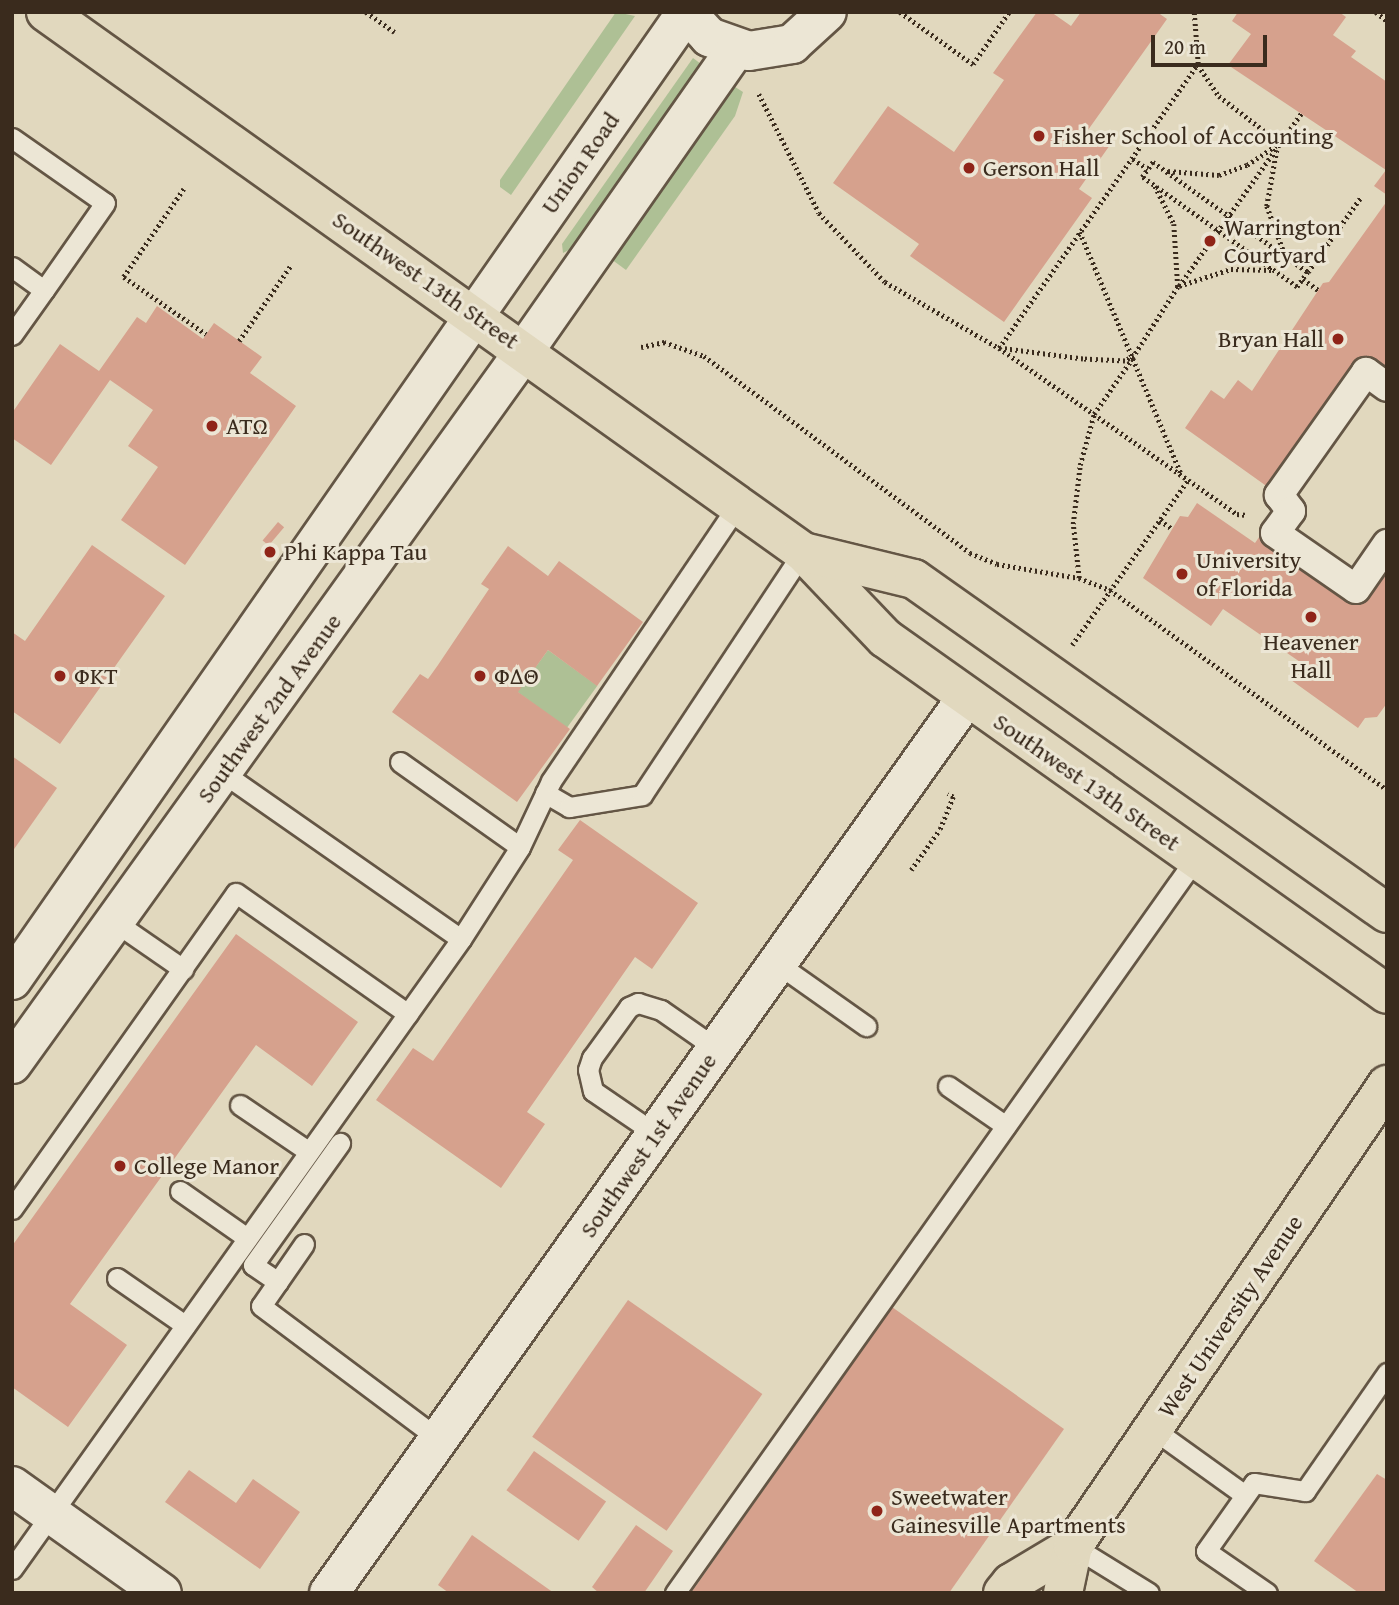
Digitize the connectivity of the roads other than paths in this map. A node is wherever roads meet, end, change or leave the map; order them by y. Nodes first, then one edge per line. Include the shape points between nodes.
1 (46, 12) edge
2 (686, 12) edge
3 (827, 12) edge
4 (735, 50) junction
5 (12, 138) edge
6 (12, 267) edge
7 (44, 290) junction
8 (475, 315) junction
9 (12, 335) edge
10 (524, 350) junction
11 (1387, 387) edge
12 (738, 505) junction
13 (1387, 544) edge
14 (803, 552) junction
15 (968, 697) junction
16 (400, 762) dead end
17 (223, 773) junction
18 (545, 793) junction
19 (520, 847) junction
20 (1195, 859) junction
21 (1387, 912) edge
22 (115, 922) junction
23 (461, 939) junction
24 (778, 964) junction
25 (183, 969) junction
26 (12, 980) edge
27 (1387, 995) edge
28 (408, 1013) junction
29 (866, 1026) dead end
30 (716, 1049) junction
31 (12, 1065) edge
32 (1387, 1085) edge
33 (948, 1086) dead end
34 (240, 1105) dead end
35 (1006, 1126) junction
36 (656, 1134) junction
37 (340, 1143) dead end
38 (308, 1151) junction
39 (180, 1191) dead end
40 (12, 1209) edge
41 (247, 1237) junction
42 (304, 1244) dead end
43 (117, 1278) dead end
44 (278, 1282) junction
45 (185, 1325) junction
46 (1387, 1373) edge
47 (1153, 1429) junction
48 (439, 1439) junction
49 (12, 1486) edge
50 (1245, 1495) junction
51 (51, 1514) junction
52 (1073, 1546) junction
53 (12, 1569) edge
54 (162, 1593) edge
55 (329, 1593) edge
56 (676, 1593) edge
57 (1003, 1593) edge
58 (1063, 1593) edge
59 (1149, 1593) edge
60 (1267, 1593) edge

1 - 8 main road, Southwest 13th Street
2 - 4 street, Union Road via 709,37
2 - 8 street, Union Road
3 - 4 street, Union Road via 792,44 771,51
4 - 10 street
5 - 7 lane via 105,204
6 - 7 lane
7 - 9 lane
8 - 10 main road, Southwest 13th Street
8 - 26 street
10 - 12 main road, Southwest 13th Street
10 - 17 street, Southwest 2nd Avenue
11 - 13 street via 1366,372 1279,495 1292,511 1275,533 1356,589
12 - 14 main road, Southwest 13th Street
12 - 18 lane
14 - 15 main road, Southwest 13th Street via 885,638
14 - 18 lane via 642,795 569,807
14 - 21 main road, Southwest 13th Street via 914,579
15 - 20 main road, Southwest 13th Street
15 - 24 street, Southwest 1st Avenue
16 - 19 lane
17 - 22 street, Southwest 2nd Avenue
17 - 23 lane
18 - 19 lane
19 - 23 lane
20 - 27 main road, Southwest 13th Street
20 - 35 lane
22 - 25 lane
22 - 31 street, Southwest 2nd Avenue
23 - 28 lane
24 - 29 lane
24 - 30 street, Southwest 1st Avenue
25 - 28 lane via 236,893
25 - 40 lane
28 - 38 lane
30 - 36 street, Southwest 1st Avenue
30 - 36 lane via 661,1010 638,1003 629,1007 599,1048 588,1070 593,1091
32 - 47 main road, West University Avenue
33 - 35 lane
34 - 38 lane
35 - 56 lane
36 - 48 street, Southwest 1st Avenue
37 - 44 lane via 253,1265
38 - 41 lane
39 - 41 lane
41 - 45 lane
42 - 44 lane
43 - 45 lane
44 - 48 lane via 261,1306
45 - 51 lane
46 - 50 lane via 1305,1491 1254,1483
47 - 50 lane
47 - 52 main road, West University Avenue
48 - 55 street, Southwest 1st Avenue
49 - 51 street
50 - 60 lane via 1206,1550
51 - 53 lane
51 - 54 street
52 - 57 main road, West University Avenue via 1010,1583
52 - 58 main road, West University Avenue
52 - 59 lane

